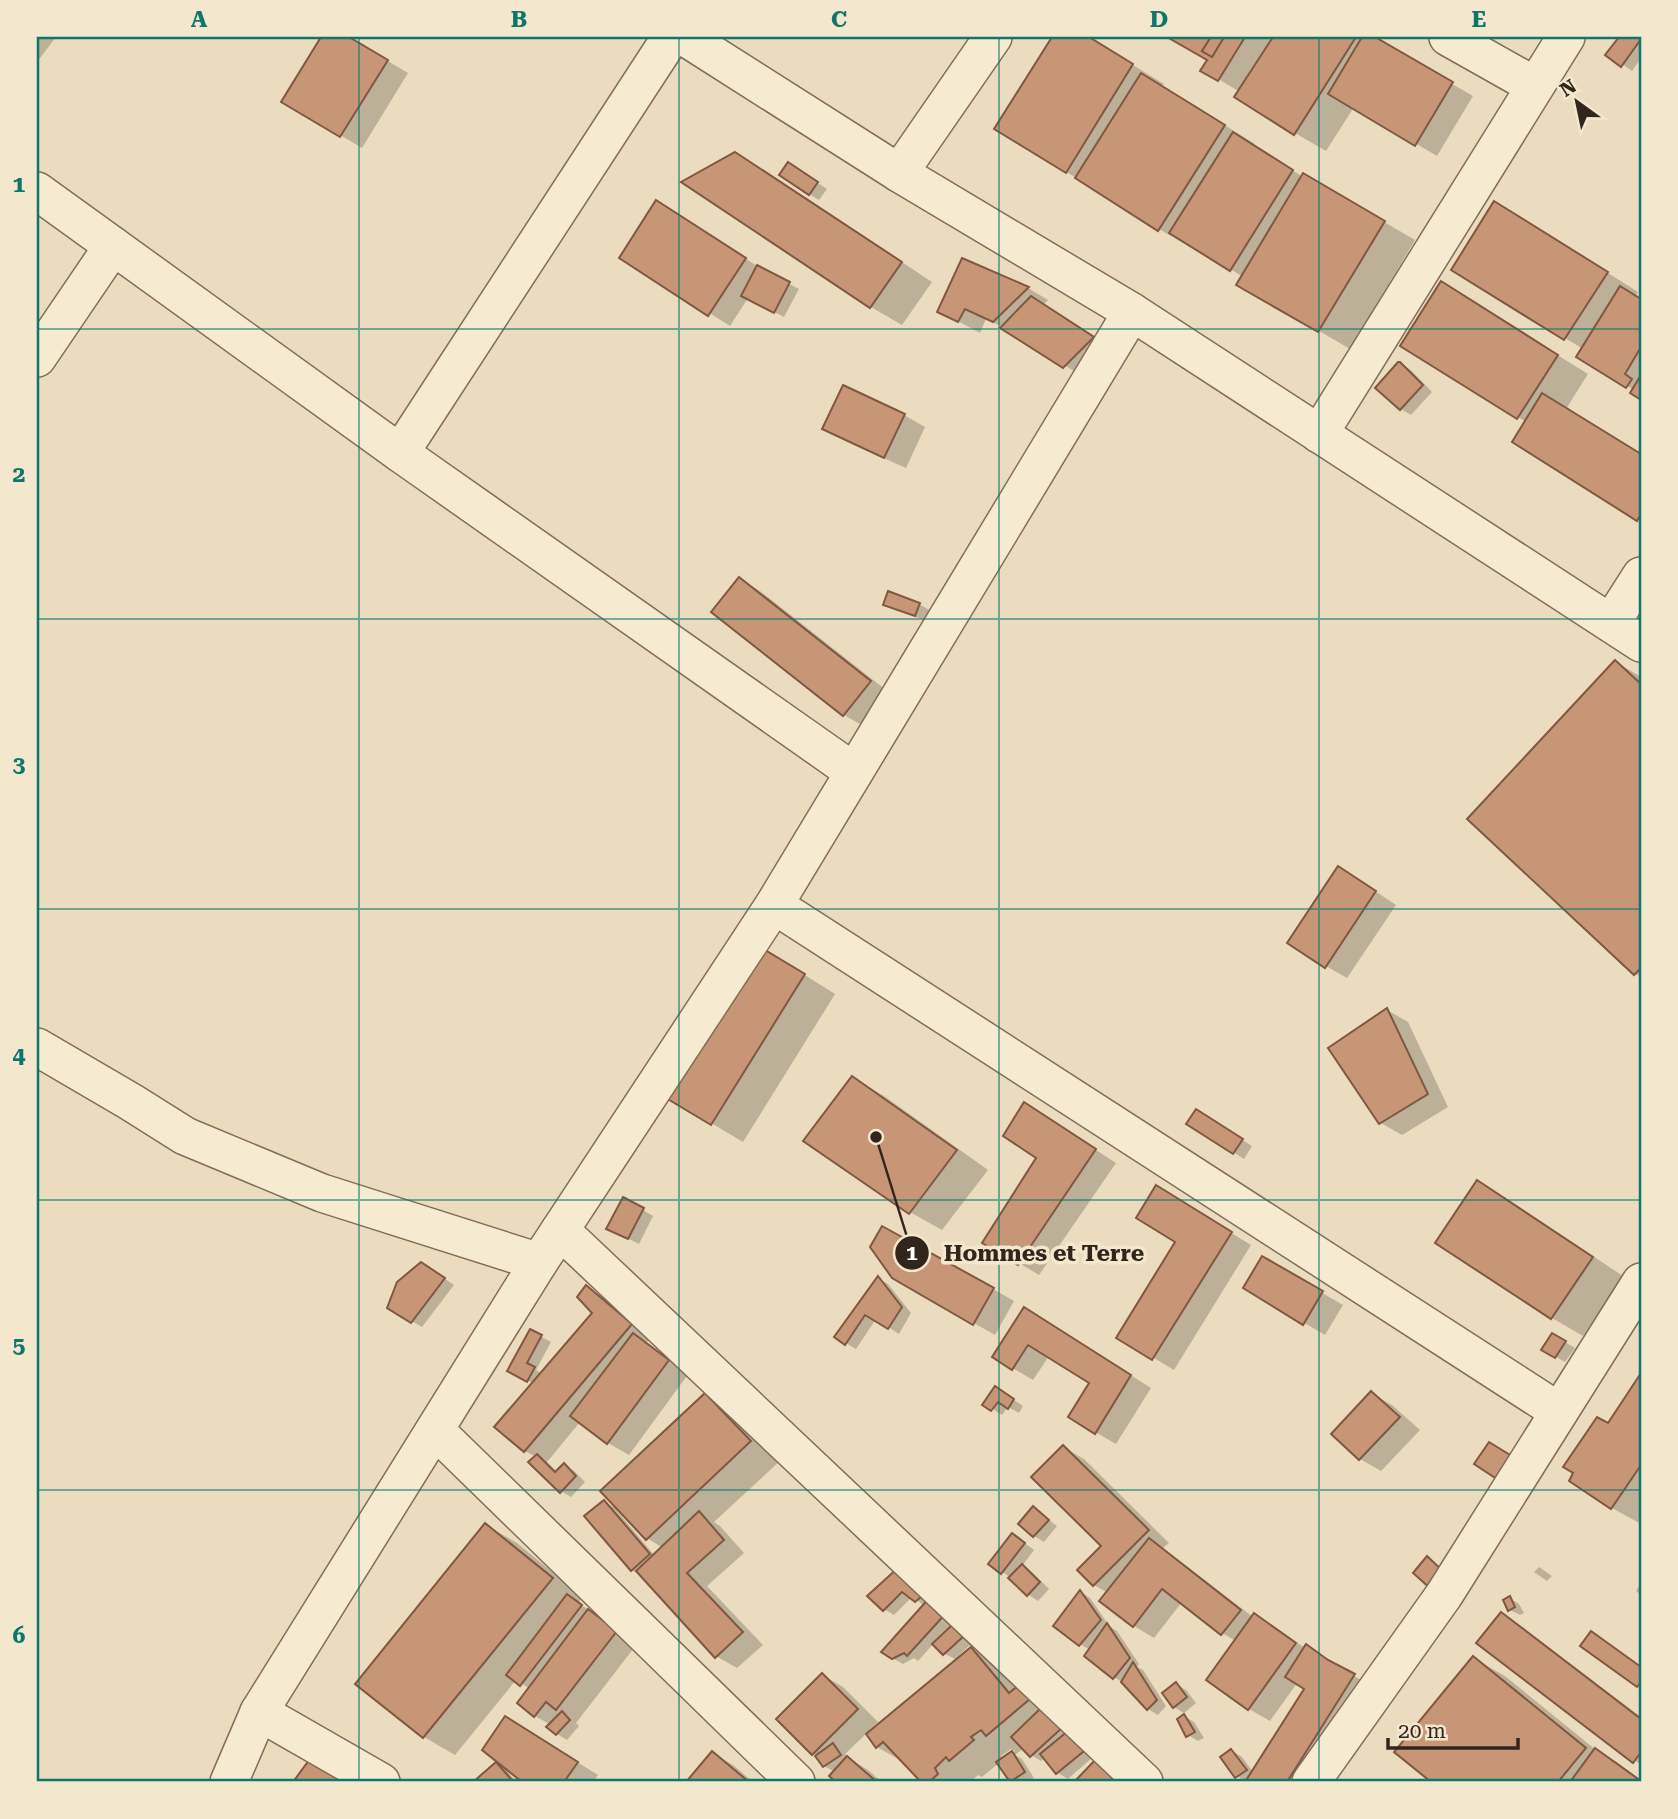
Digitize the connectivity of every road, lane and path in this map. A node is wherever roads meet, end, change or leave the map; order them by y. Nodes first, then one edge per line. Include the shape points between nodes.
1 (671, 37) edge
2 (685, 37) edge
3 (993, 37) edge
4 (1448, 37) edge
5 (1566, 37) edge
6 (1535, 86) junction
7 (899, 173) junction
8 (37, 191) edge
9 (113, 246) junction
10 (1132, 312) junction
11 (37, 358) edge
12 (1319, 435) junction
13 (400, 453) junction
14 (1641, 576) edge
15 (1611, 623) junction
16 (1641, 643) edge
17 (854, 772) junction
18 (774, 905) junction
19 (37, 1047) edge
20 (560, 1230) junction
21 (539, 1262) junction
22 (1641, 1282) edge
23 (1558, 1411) junction
24 (435, 1430) junction
25 (259, 1712) junction
26 (229, 1782) edge
27 (381, 1782) edge
28 (796, 1782) edge
29 (1144, 1782) edge
30 (1311, 1782) edge

1 - 13 street
2 - 7 street
3 - 7 street
4 - 6 street
5 - 6 street
6 - 12 street
7 - 10 street
8 - 9 street
9 - 11 street
9 - 13 street
10 - 12 street
10 - 17 street
12 - 15 street
13 - 17 street
14 - 15 street
15 - 16 street
17 - 18 street
18 - 20 street
18 - 23 street
19 - 21 street via 185,1136 322,1193
20 - 21 street
20 - 29 street
21 - 24 street
22 - 23 street
23 - 30 street via 1444,1595
24 - 25 street
24 - 28 street
25 - 26 street
25 - 27 street

